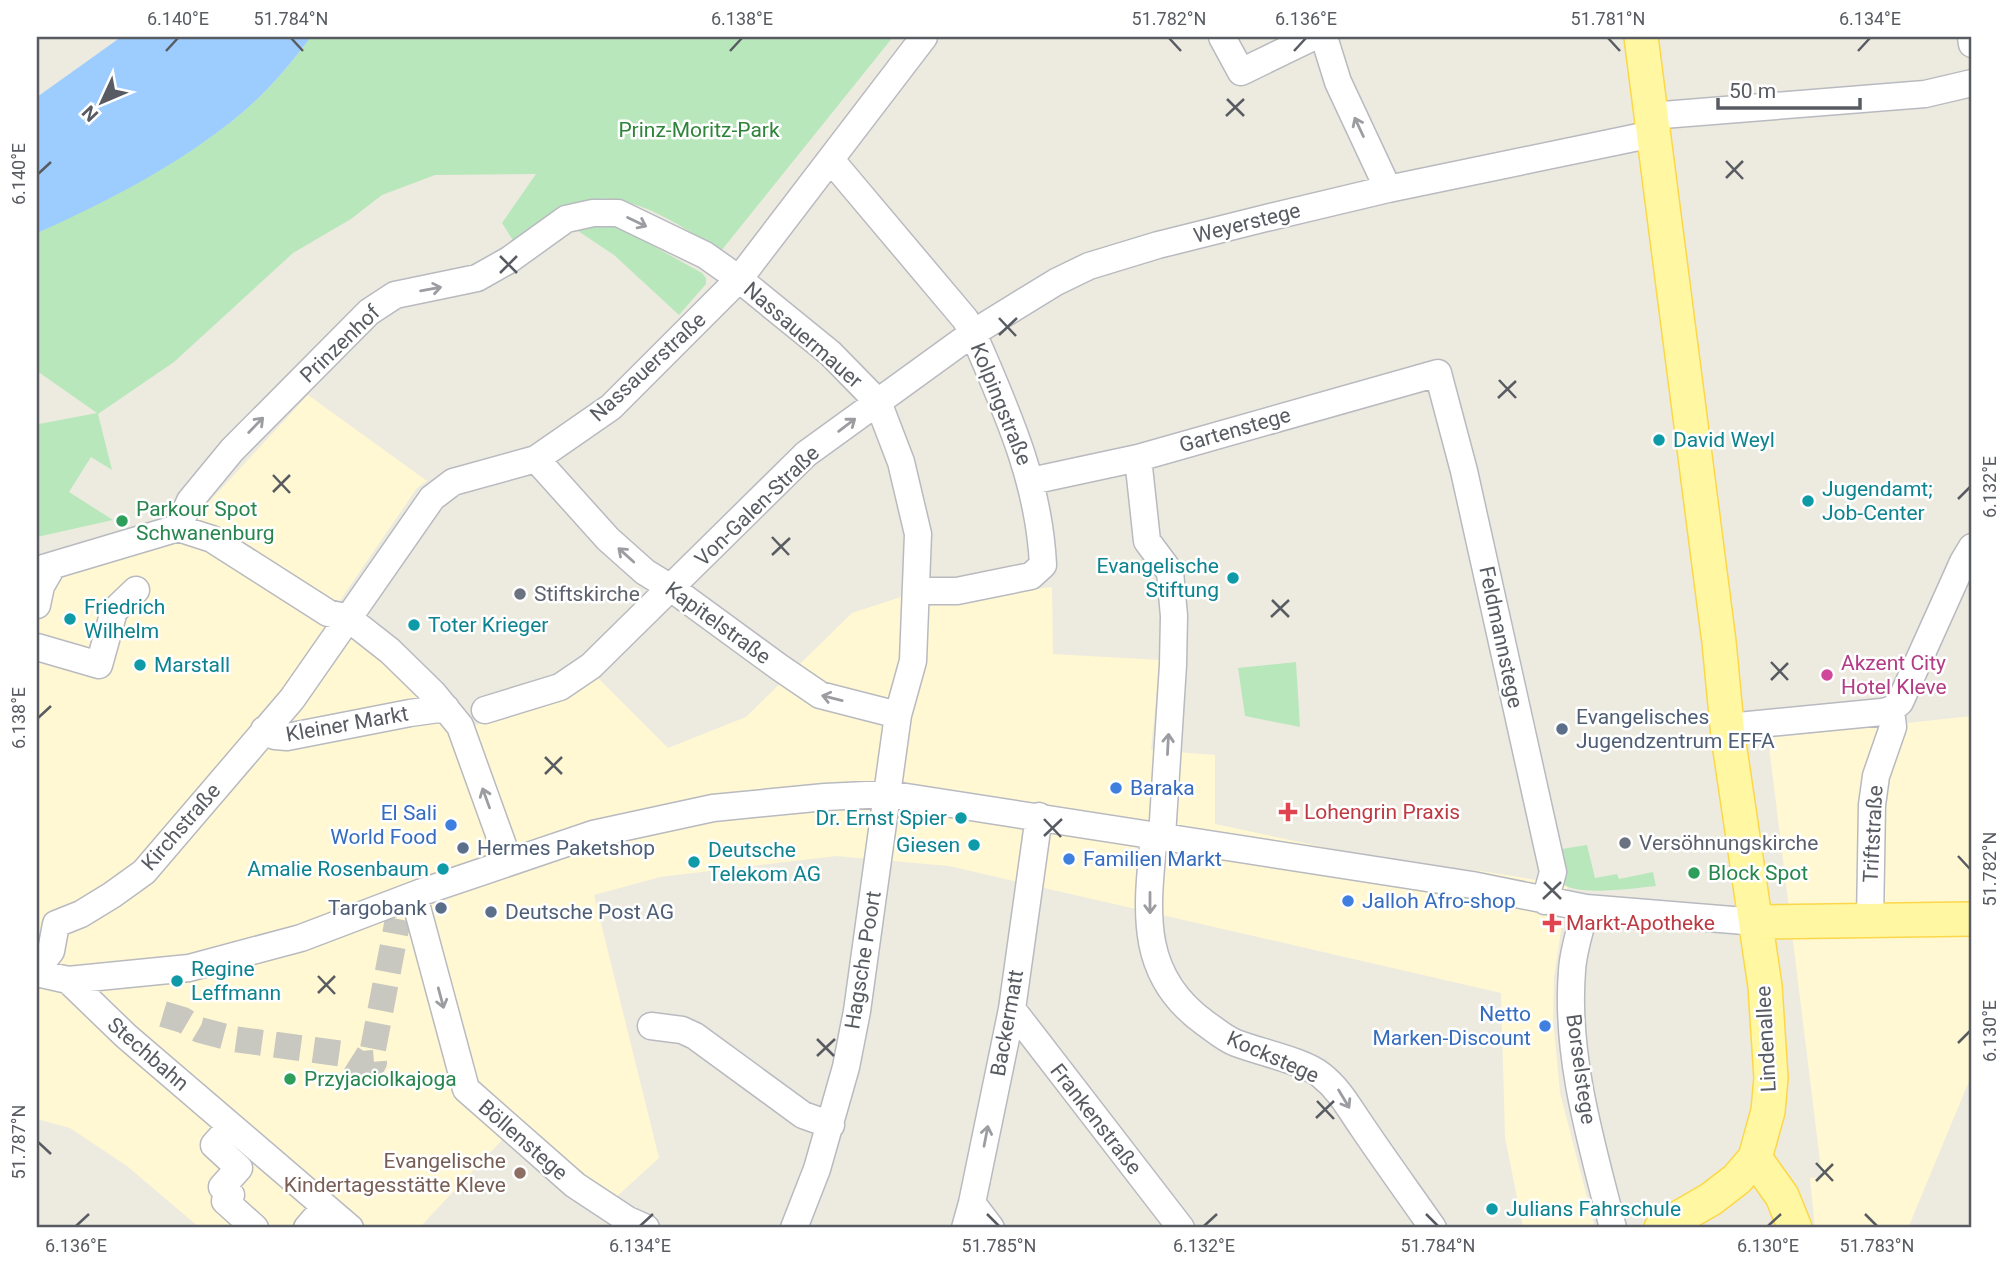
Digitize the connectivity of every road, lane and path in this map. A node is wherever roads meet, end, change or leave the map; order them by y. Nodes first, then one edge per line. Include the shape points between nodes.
1 (924, 37) edge
2 (1222, 37) edge
3 (1313, 37) edge
4 (1324, 37) edge
5 (1641, 37) edge
6 (1971, 37) edge
7 (1972, 44) edge
8 (1972, 83) edge
9 (1652, 125) junction
10 (831, 160) junction
11 (1388, 189) junction
12 (739, 279) junction
13 (973, 333) junction
14 (1438, 373) joint
15 (878, 402) junction
16 (1138, 458) junction
17 (536, 459) junction
18 (1031, 481) junction
19 (178, 528) junction
20 (1972, 547) edge
21 (45, 568) edge
22 (671, 588) junction
23 (136, 590) dead end
24 (917, 591) junction
25 (37, 606) edge
26 (348, 618) junction
27 (37, 647) edge
28 (446, 708) junction
29 (1891, 709) junction
30 (485, 710) dead end
31 (898, 715) junction
32 (1728, 727) junction
33 (264, 730) junction
34 (887, 794) junction
35 (1039, 816) junction
36 (1158, 836) junction
37 (509, 862) junction
38 (1545, 901) junction
39 (401, 906) junction
40 (1586, 908) junction
41 (1870, 908) junction
42 (1972, 919) edge
43 (1757, 922) junction
44 (37, 971) edge
45 (68, 980) junction
46 (1012, 1009) junction
47 (651, 1027) dead end
48 (831, 1125) junction
49 (216, 1146) junction
50 (1755, 1157) junction
51 (972, 1203) junction
52 (325, 1207) junction
53 (255, 1228) edge
54 (306, 1228) edge
55 (350, 1228) edge
56 (646, 1228) edge
57 (794, 1228) edge
58 (965, 1228) edge
59 (992, 1228) edge
60 (1181, 1228) edge
61 (1433, 1228) edge
62 (1613, 1228) edge
63 (1661, 1228) edge
64 (1795, 1228) edge

1 - 10 street, Nassauerstraße
2 - 3 street via 1241,72
11 -> 4 street via 1338,82
5 - 9 main road, Lindenallee
6 - 7 street
8 - 9 street, Weyerstege via 1925,94
9 - 11 street, Weyerstege
9 - 32 main road, Lindenallee
10 - 12 street, Nassauerstraße
10 - 13 street, Kolpingstraße
11 - 13 street, Weyerstege via 1158,245 1089,267 1045,288
12 - 15 street, Nassauermauer via 830,353
12 - 17 street, Nassauerstraße via 611,407
19 -> 12 street, Prinzenhof via 190,501 232,450 369,312 395,295 477,278 566,219 618,213 705,255
13 - 15 street, Weyerstege
13 - 18 street, Kolpingstraße
14 - 16 street, Gartenstege
14 - 38 street, Feldmannstege via 1553,872
22 -> 15 street, Von-Galen-Straße via 806,454
15 - 24 street, Nassauermauer via 901,462 918,534
16 - 18 street, Gartenstege
36 -> 16 street via 1174,616 1170,572 1147,541
22 -> 17 street, Kapitelstraße via 608,539
17 - 26 street, Nassauerstraße via 453,482 432,498
18 - 24 street, Kolpingstraße via 1042,540 1043,565 1037,571 957,591
19 - 21 street
19 - 26 street via 212,539 328,613
20 - 29 street, Triftstraße via 1900,702
21 - 25 street
22 - 30 street, Von-Galen-Straße via 592,666 560,687
31 -> 22 street, Kapitelstraße via 820,695
23 - 27 street via 114,611 99,665
24 - 31 street, Nassauermauer via 913,662
26 - 28 street via 390,651
26 - 33 street, Kleiner Markt via 292,699
28 - 33 street, Kleiner Markt via 287,737
37 -> 28 street via 460,726
29 - 32 street
29 - 41 street, Triftstraße via 1893,727 1872,805
31 - 34 street, Hagsche Poort
32 - 43 main road, Lindenallee
33 - 44 street, Kirchstraße via 144,872 81,914 56,924 51,951
34 - 35 street
34 - 37 street via 676,815 593,834
34 - 48 street, Hagsche Poort via 857,1011
35 - 36 street
35 - 46 street, Backermatt
36 - 38 street via 1472,885
36 -> 61 street, Kockstege via 1150,883 1149,937 1167,983 1190,1012 1232,1042 1317,1072 1338,1088
37 - 39 street
38 - 40 street
39 - 45 street via 189,968
39 -> 56 street, Böllenstege via 466,1089 575,1185
40 - 43 street
40 - 62 street, Borselstege via 1572,969 1571,1022 1578,1077
41 - 42 main road
41 - 43 main road
43 - 50 main road, Lindenallee via 1771,1078 1768,1111
44 - 45 street
45 - 49 street, Stechbahn via 150,1056
51 -> 46 street, Backermatt
46 - 60 street, Frankenstraße
47 - 48 street via 695,1036 803,1115
48 - 57 street, Hagsche Poort
49 - 52 street, Stechbahn
49 - 53 street, Stechbahn via 239,1168 222,1187 231,1195 225,1201
50 - 63 main road via 1737,1180
50 - 64 main road via 1782,1196
51 - 58 street, Backermatt
51 - 59 street
52 - 54 street
52 - 55 street, Stechbahn

